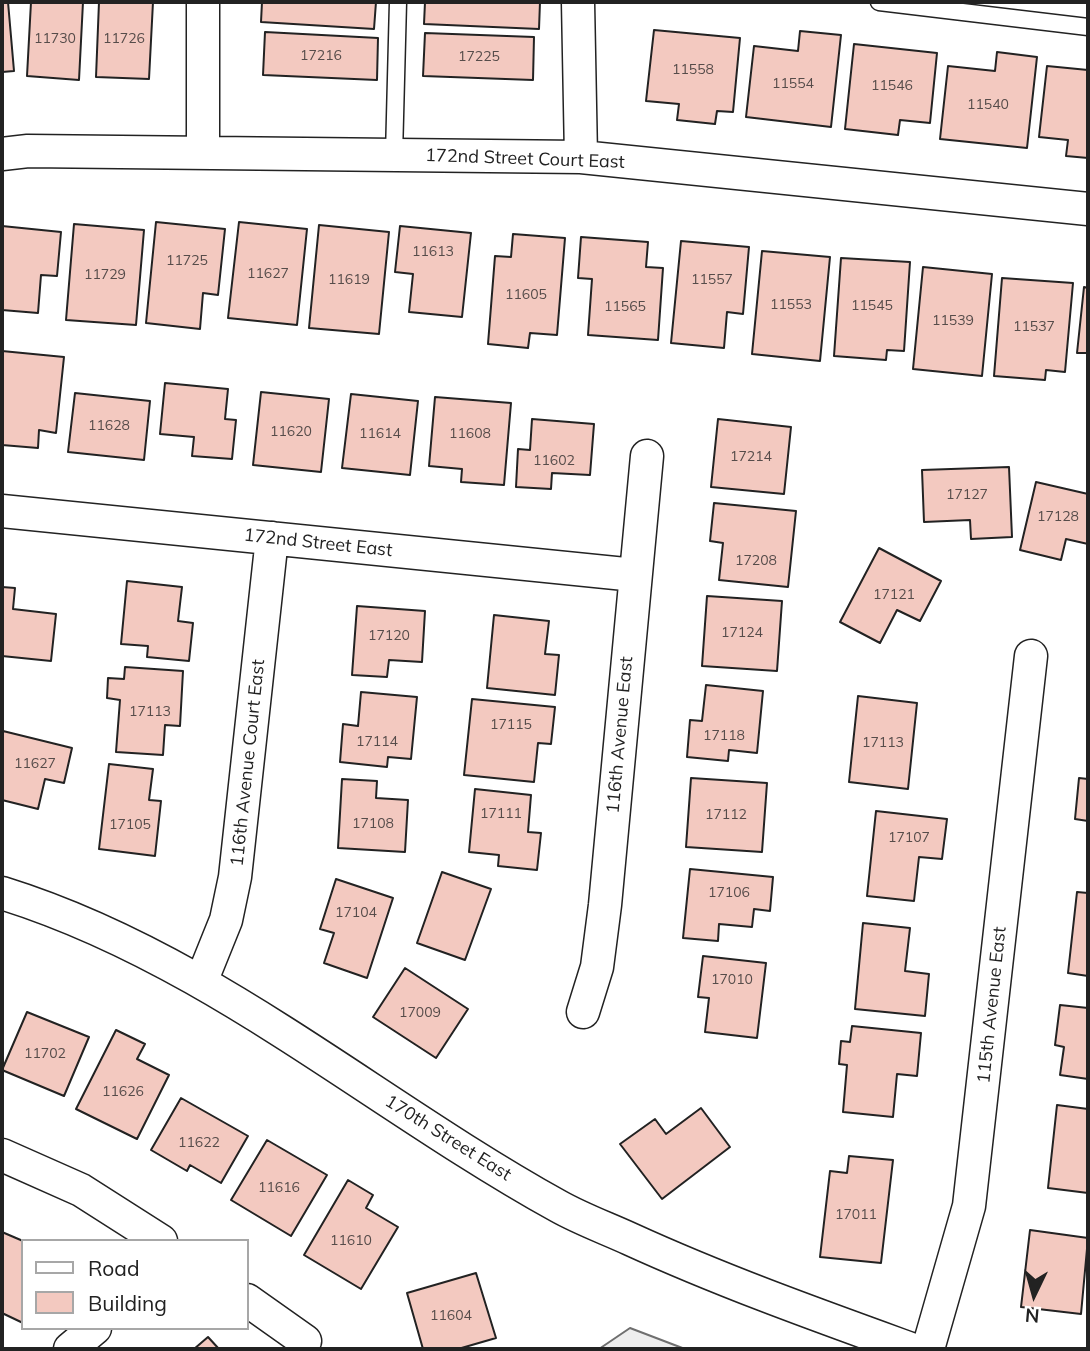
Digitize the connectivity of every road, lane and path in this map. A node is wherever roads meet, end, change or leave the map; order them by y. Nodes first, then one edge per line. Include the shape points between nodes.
1 (203, 2) edge
2 (398, 2) edge
3 (578, 2) edge
4 (879, 2) edge
5 (1088, 27) edge
6 (203, 153) junction
7 (2, 154) edge
8 (394, 155) junction
9 (581, 157) junction
10 (1088, 209) edge
11 (647, 456) dead end
12 (2, 511) edge
13 (272, 538) junction
14 (635, 575) junction
15 (1031, 656) dead end
16 (2, 892) edge
17 (201, 982) junction
18 (583, 1012) dead end
19 (2, 1155) edge
20 (158, 1239) edge
21 (248, 1301) edge
22 (93, 1330) edge
23 (305, 1341) dead end
24 (70, 1349) edge
25 (911, 1349) edge
26 (928, 1349) edge

1 - 6 street
2 - 8 lane
3 - 9 street
4 - 5 lane
6 - 7 street, 172nd Street Court East
6 - 8 street, 172nd Street Court East
8 - 9 street, 172nd Street Court East
9 - 10 street, 172nd Street Court East
11 - 14 street, 116th Avenue East
12 - 13 street, 172nd Street East
13 - 14 street, 172nd Street East
13 - 17 street, 116th Avenue Court East via 235,877 226,920
14 - 18 street, 116th Avenue East via 605,905 597,967
15 - 26 street, 115th Avenue East via 969,1206
16 - 17 street, 170th Street East via 127,941
17 - 25 street, 170th Street East via 559,1207 707,1274
19 - 20 street via 81,1190
21 - 23 street
22 - 24 street

